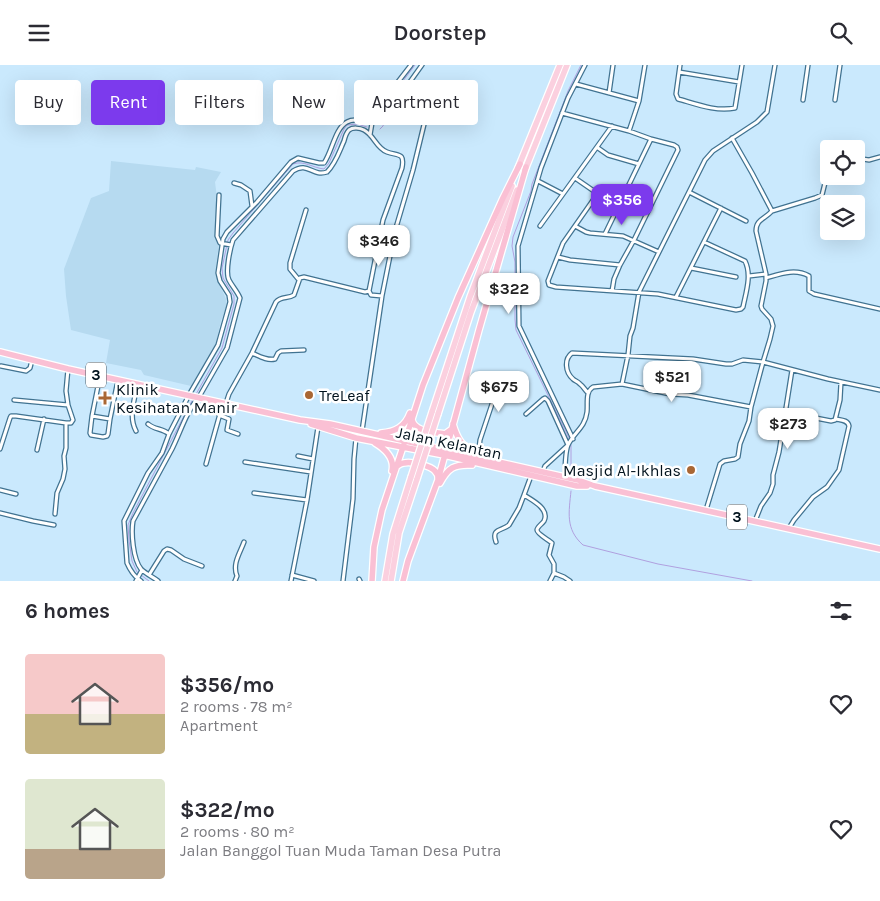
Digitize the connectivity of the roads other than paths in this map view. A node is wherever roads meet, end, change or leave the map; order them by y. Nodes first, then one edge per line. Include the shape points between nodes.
1 (410, 65) edge
2 (422, 65) edge
3 (560, 65) edge
4 (567, 65) edge
5 (585, 65) edge
6 (613, 65) edge
7 (645, 65) edge
8 (680, 65) edge
9 (742, 65) edge
10 (775, 65) edge
11 (808, 65) edge
12 (840, 65) edge
13 (679, 72) junction
14 (399, 80) edge
15 (411, 80) edge
16 (739, 82) junction
17 (576, 84) junction
18 (609, 93) junction
19 (803, 100) dead end
20 (835, 100) dead end
21 (639, 101) junction
22 (562, 113) junction
23 (354, 120) edge
24 (372, 125) edge
25 (424, 125) edge
26 (612, 126) junction
27 (629, 131) junction
28 (370, 135) junction
29 (732, 138) junction
30 (651, 139) junction
31 (598, 148) junction
32 (880, 157) edge
33 (865, 159) edge
34 (520, 164) junction
35 (639, 164) junction
36 (526, 167) junction
37 (575, 178) junction
38 (538, 181) junction
39 (234, 183) dead end
40 (824, 185) edge
41 (689, 192) junction
42 (598, 193) junction
43 (563, 194) junction
44 (219, 195) dead end
45 (252, 207) junction
46 (618, 207) junction
47 (721, 208) junction
48 (306, 210) dead end
49 (772, 211) junction
50 (746, 221) dead end
51 (540, 226) dead end
52 (575, 226) junction
53 (605, 234) junction
54 (634, 239) junction
55 (704, 242) junction
56 (223, 244) junction
57 (230, 245) junction
58 (659, 252) junction
59 (558, 257) junction
60 (620, 265) junction
61 (691, 268) junction
62 (749, 276) junction
63 (766, 276) junction
64 (736, 277) dead end
65 (299, 280) junction
66 (612, 291) junction
67 (639, 292) junction
68 (370, 293) junction
69 (381, 296) junction
70 (676, 297) junction
71 (880, 309) edge
72 (304, 350) dead end
73 (0, 352) edge
74 (252, 353) junction
75 (628, 355) junction
76 (32, 360) junction
77 (763, 362) junction
78 (2, 367) dead end
79 (68, 369) junction
80 (792, 370) junction
81 (100, 376) junction
82 (118, 379) junction
83 (841, 382) junction
84 (138, 384) junction
85 (622, 384) junction
86 (423, 385) junction
87 (482, 390) dead end
88 (880, 390) edge
89 (588, 393) junction
90 (194, 396) junction
91 (14, 400) dead end
92 (225, 403) junction
93 (68, 405) junction
94 (751, 407) junction
95 (786, 411) junction
96 (435, 413) junction
97 (526, 414) dead end
98 (219, 415) junction
99 (92, 416) junction
100 (412, 417) junction
101 (44, 419) junction
102 (110, 419) junction
103 (836, 419) junction
104 (300, 420) junction
105 (66, 423) junction
106 (148, 424) dead end
107 (318, 427) junction
108 (453, 427) junction
109 (136, 431) dead end
110 (362, 431) junction
111 (169, 433) junction
112 (374, 433) junction
113 (238, 434) dead end
114 (359, 438) junction
115 (572, 439) junction
116 (404, 444) junction
117 (170, 445) junction
118 (568, 445) junction
119 (0, 449) edge
120 (37, 450) dead end
121 (445, 453) junction
122 (298, 456) dead end
123 (478, 457) junction
124 (313, 459) junction
125 (245, 462) dead end
126 (206, 464) dead end
127 (489, 466) junction
128 (396, 467) junction
129 (311, 472) junction
130 (542, 472) junction
131 (531, 476) junction
132 (564, 477) junction
133 (414, 478) junction
134 (438, 480) junction
135 (595, 486) junction
136 (0, 490) edge
137 (388, 490) junction
138 (254, 493) dead end
139 (16, 494) dead end
140 (434, 494) junction
141 (524, 495) junction
142 (308, 500) junction
143 (706, 511) junction
144 (0, 513) edge
145 (55, 514) dead end
146 (755, 521) junction
147 (54, 525) dead end
148 (789, 529) junction
149 (244, 542) dead end
150 (496, 542) dead end
151 (880, 549) edge
152 (202, 566) dead end
153 (142, 571) junction
154 (554, 573) junction
155 (149, 575) junction
156 (292, 575) junction
157 (137, 579) edge
158 (141, 581) edge
159 (158, 581) edge
160 (235, 581) edge
161 (291, 581) edge
162 (314, 581) edge
163 (343, 581) edge
164 (372, 581) edge
165 (384, 581) edge
166 (391, 581) edge
167 (403, 581) edge
168 (550, 581) edge
169 (570, 581) edge

1 - 14 street
2 - 15 street
3 - 34 main road
4 - 36 main road
5 - 17 street
6 - 18 street
7 - 21 street
8 - 13 street
9 - 16 street
10 - 29 street via 767,112
11 - 19 street
12 - 20 street
13 - 16 street
13 - 16 street via 678,99 706,107 735,108
17 - 18 street
17 - 22 street
18 - 21 street
21 - 27 street
22 - 26 street
22 - 38 street
23 - 45 street via 345,123 338,132 324,163 295,159
24 - 28 street
25 - 69 street
26 - 27 street
26 - 31 street
27 - 30 street
28 - 57 street via 366,131 350,129 327,172 322,174 301,167 293,171
28 - 68 street via 380,147 398,154 404,161 383,219
29 - 41 street via 713,151
29 - 49 street
30 - 35 street
30 - 54 street via 674,145 678,150
31 - 35 street via 608,155
31 - 37 street
32 - 33 street
34 - 86 highway
34 - 96 main road via 472,290
35 - 46 street
36 - 96 main road
36 - 108 highway
37 - 42 street
37 - 43 street
38 - 43 street
38 - 115 street via 518,246 518,321
39 - 45 street via 251,192
40 - 49 street via 822,195
41 - 47 street
41 - 58 street
42 - 46 street
42 - 52 street
43 - 51 street
44 - 56 street via 217,240
45 - 56 street via 227,232
46 - 53 street
47 - 50 street
47 - 55 street
48 - 65 street via 290,263 292,273
49 - 63 street via 756,225
52 - 53 street via 586,232
52 - 59 street
53 - 54 street
54 - 58 street
54 - 60 street
55 - 61 street
55 - 62 street via 745,261
56 - 57 street
56 - 90 street via 218,273 230,302 218,345
57 - 90 street via 228,279 240,298 239,303 227,348
58 - 67 street
59 - 60 street
59 - 66 street via 548,281 550,285
60 - 66 street
61 - 64 street
61 - 70 street
62 - 63 street
62 - 70 street via 740,309
63 - 71 street via 804,273 809,276 809,291 814,294
63 - 77 street via 761,305 773,326
65 - 68 street via 304,277
65 - 74 street via 294,295 276,302
66 - 67 street
67 - 70 street
67 - 75 street
68 - 69 street
69 - 110 street
72 - 74 street via 281,351 272,360
73 - 76 highway, Jalan Kelantan / 3
74 - 92 street
75 - 77 street via 726,364 743,360
75 - 85 street
75 - 89 street via 569,355 568,372
76 - 78 street via 26,371
76 - 79 highway, Jalan Kelantan / 3
77 - 80 street
77 - 94 street
79 - 81 highway, Jalan Kelantan / 3
79 - 93 street
80 - 83 street
80 - 95 street
81 - 82 highway, Jalan Kelantan / 3
81 - 99 street
82 - 84 highway, Jalan Kelantan / 3
82 - 102 street
83 - 88 street
83 - 103 street
84 - 90 highway, Jalan Kelantan / 3
84 - 109 street via 132,416
85 - 89 street via 593,387
85 - 94 street
86 - 100 highway
86 - 112 highway via 405,423 396,431
87 - 123 street via 495,395 480,440
89 - 115 street via 584,423
90 - 92 highway, Jalan Kelantan / 3
90 - 111 street
90 - 117 street via 193,404
91 - 93 street
92 - 98 street
92 - 104 highway, Jalan Kelantan / 3
93 - 105 street via 73,420
94 - 143 street via 738,457 720,464
95 - 103 street via 831,421
95 - 146 street via 773,484
96 - 133 main road, bridge
97 - 118 street via 546,398
98 - 113 street via 229,419 227,430
98 - 126 street
99 - 102 street
99 - 102 street via 91,435 103,437 108,434
100 - 108 highway via 414,426 420,429 445,434
100 - 116 highway
101 - 105 street
101 - 119 street via 11,416
101 - 120 street
103 - 148 street via 846,421 848,425 839,469
104 - 107 highway, Jalan Kelantan / 3
104 - 110 highway, Jalan Kelantan / 3
105 - 145 street via 65,469 57,493
106 - 111 street
107 - 114 highway, Jalan Kelantan / 3
107 - 124 street
108 - 121 highway
108 - 123 highway via 463,446
110 - 112 highway, Jalan Kelantan / 3
111 - 117 street
112 - 116 highway, Jalan Kelantan / 3
114 - 116 highway, Jalan Kelantan / 3
114 - 137 highway via 376,443 390,458 393,466
114 - 163 street via 354,459 353,499
115 - 118 street
116 - 121 highway, Jalan Kelantan / 3
116 - 128 highway
117 - 153 street via 133,521 136,560
117 - 157 street via 148,473 124,521 127,563
118 - 130 street
118 - 132 street
121 - 123 highway, Jalan Kelantan / 3
121 - 127 highway, Jalan Kelantan / 3
121 - 134 highway
122 - 124 street
123 - 130 highway, Jalan Kelantan / 3
124 - 129 street
125 - 129 street
127 - 131 highway, Jalan Kelantan / 3
127 - 140 highway via 463,464 447,470
128 - 134 highway via 412,463 434,469
128 - 137 highway
129 - 142 street
130 - 132 highway, Jalan Kelantan / 3
131 - 135 highway, Jalan Kelantan / 3
131 - 141 street
132 - 135 highway, Jalan Kelantan / 3
133 - 165 main road via 394,534
133 - 166 main road
134 - 140 highway
135 - 143 highway, Jalan Kelantan / 3
136 - 139 street
137 - 164 highway via 377,529
138 - 142 street
140 - 167 highway
141 - 150 street via 509,525 496,532
141 - 154 street via 545,515 537,531 552,543 549,555
142 - 156 street
143 - 146 highway, Jalan Kelantan / 3
144 - 147 street
146 - 148 highway, Jalan Kelantan / 3
148 - 151 highway, Jalan Kelantan / 3
149 - 160 street via 236,559
152 - 155 street via 167,549
153 - 155 street
153 - 157 street
154 - 168 street
154 - 169 street
155 - 159 street
156 - 161 street
156 - 162 street
157 - 158 street

